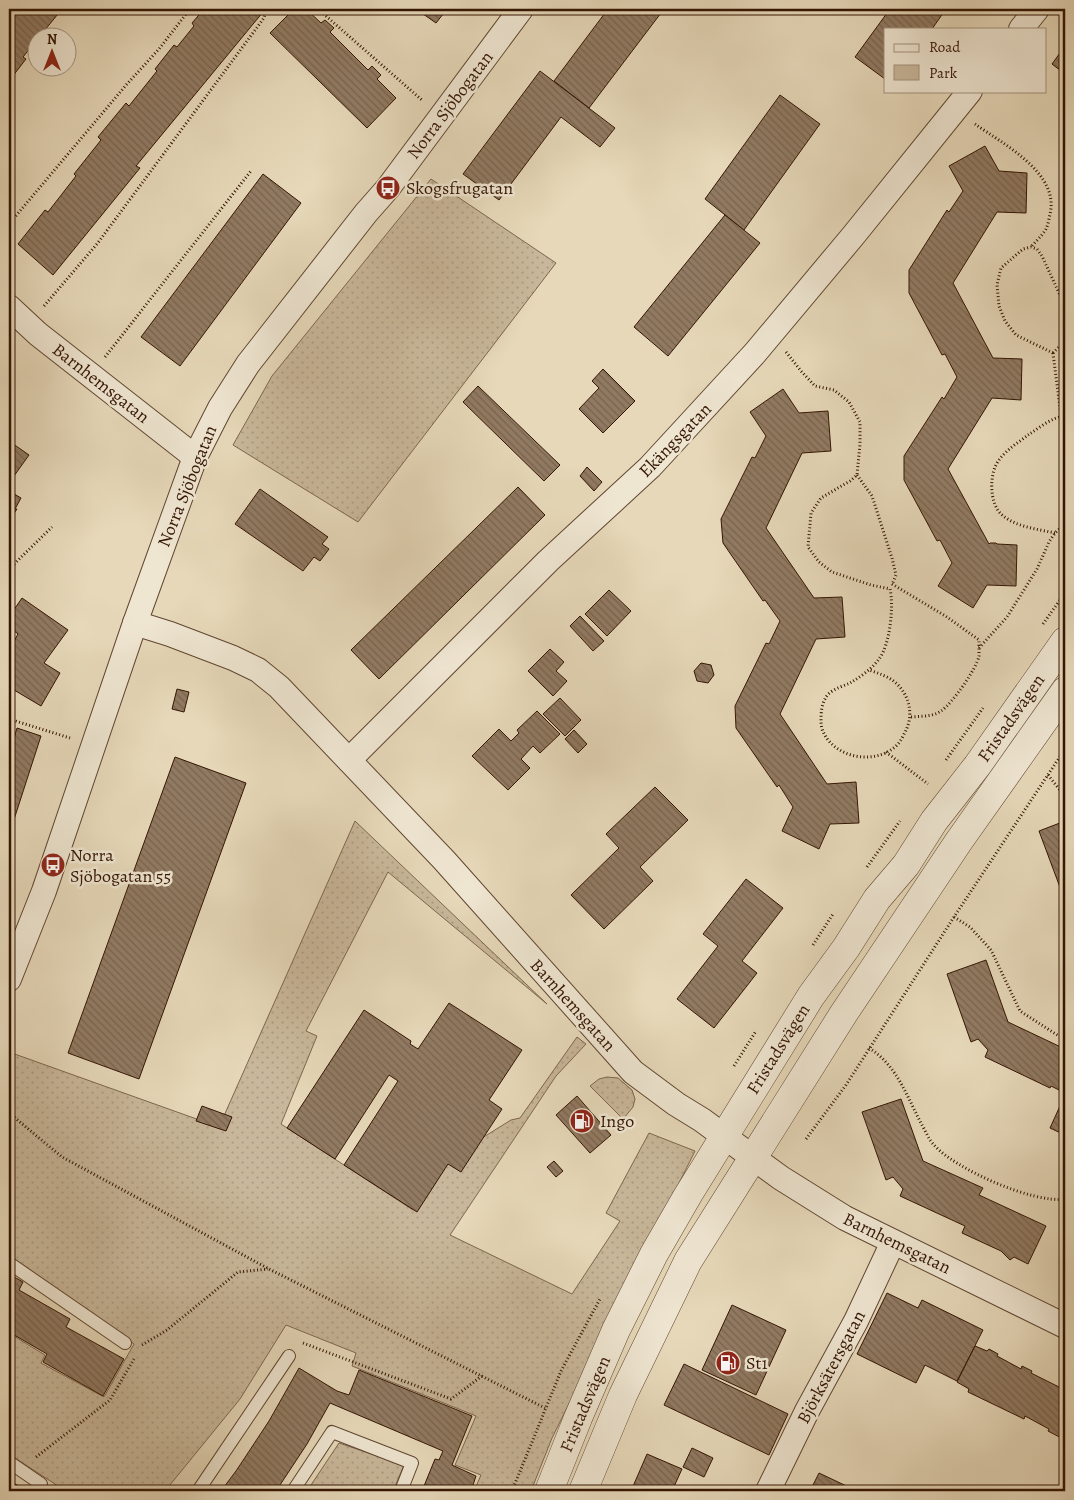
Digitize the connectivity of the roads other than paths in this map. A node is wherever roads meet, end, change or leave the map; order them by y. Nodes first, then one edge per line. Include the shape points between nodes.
1 (1037, 9) edge
2 (513, 13) edge
3 (1022, 28) edge
4 (969, 92) edge
5 (9, 307) edge
6 (195, 457) junction
7 (135, 624) junction
8 (1065, 641) edge
9 (1065, 691) edge
10 (349, 760) junction
11 (9, 979) edge
12 (723, 1136) junction
13 (753, 1158) junction
14 (893, 1242) junction
15 (9, 1263) edge
16 (1065, 1326) edge
17 (125, 1343) dead end
18 (289, 1356) road end
19 (9, 1462) edge
20 (41, 1484) dead end
21 (198, 1491) edge
22 (293, 1491) edge
23 (401, 1491) edge
24 (549, 1491) edge
25 (583, 1491) edge
26 (768, 1491) edge

1 - 3 street
2 - 6 street, Norra Sjöbogatan via 388,188 248,364 220,408
4 - 10 street, Ekängsgatan via 772,333 650,467 548,560
5 - 6 street, Barnhemsgatan
6 - 7 street, Norra Sjöbogatan
7 - 10 street, Barnhemsgatan via 170,634 258,670 279,687
7 - 11 street, Norra Sjöbogatan via 44,891
8 - 12 street, Fristadsvägen via 978,766 878,899 811,996
9 - 13 street, Fristadsvägen via 959,841 844,1013
10 - 12 street, Barnhemsgatan via 444,860 633,1072
12 - 13 street, Barnhemsgatan
12 - 24 street, Fristadsvägen via 654,1254 616,1330
13 - 14 street, Barnhemsgatan via 844,1218
13 - 25 street, Fristadsvägen via 688,1261 623,1395
14 - 16 street, Barnhemsgatan
14 - 26 street, Björksätersgatan
15 - 17 lane
18 - 21 lane
19 - 20 lane
22 - 23 lane via 332,1432 412,1462

